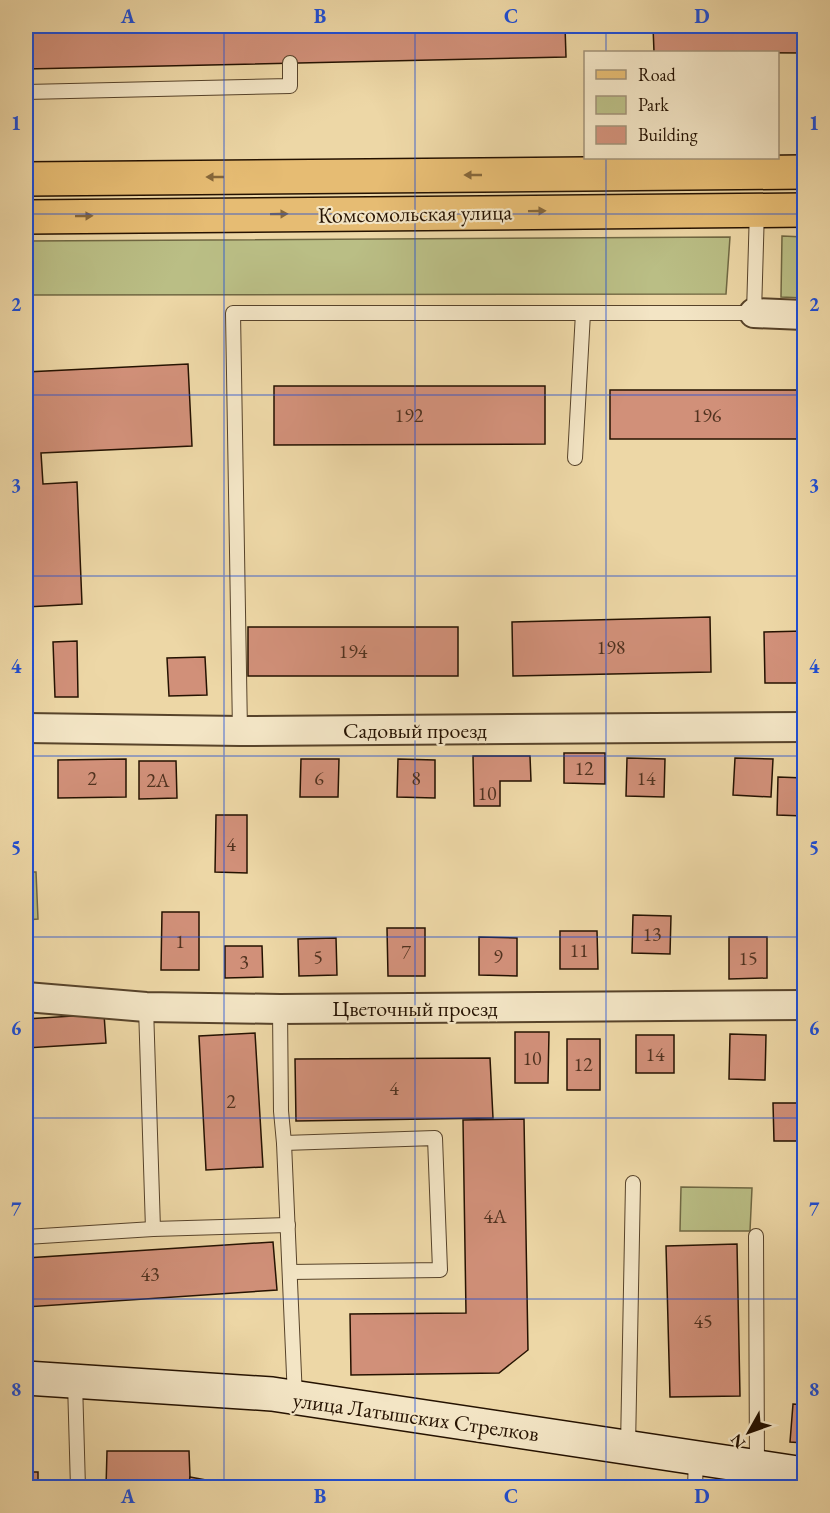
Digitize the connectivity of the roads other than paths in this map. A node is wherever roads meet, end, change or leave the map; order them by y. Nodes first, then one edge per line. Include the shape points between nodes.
1 (290, 63) dead end
2 (26, 92) edge
3 (804, 172) edge
4 (26, 179) edge
5 (757, 209) junction
6 (804, 210) edge
7 (26, 217) edge
8 (583, 313) junction
9 (753, 313) junction
10 (804, 315) edge
11 (575, 459) dead end
12 (804, 727) edge
13 (26, 728) edge
14 (240, 731) junction
15 (26, 998) edge
16 (804, 1005) edge
17 (146, 1007) junction
18 (280, 1009) junction
19 (284, 1143) junction
20 (633, 1183) dead end
21 (288, 1225) junction
22 (153, 1229) junction
23 (756, 1236) dead end
24 (26, 1237) edge
25 (290, 1272) junction
26 (26, 1378) edge
27 (75, 1382) junction
28 (295, 1398) junction
29 (628, 1447) junction
30 (757, 1466) junction
31 (695, 1472) edge
32 (804, 1474) edge
33 (78, 1488) edge

1 - 2 lane via 290,86
3 -> 4 main road, Комсомольская улица
5 - 6 main road, Комсомольская улица
7 -> 5 main road, Комсомольская улица
5 - 9 lane
8 - 9 lane
8 - 11 lane
8 - 14 lane via 233,313
9 - 10 street
12 - 14 street, Садовый проезд
13 - 14 street, Садовый проезд
15 - 17 street, Цветочный проезд
16 - 18 street, Цветочный проезд
17 - 18 street, Цветочный проезд
17 - 22 lane
18 - 19 lane
19 - 21 lane
19 - 25 lane via 435,1138 440,1270
20 - 29 lane
21 - 22 lane
21 - 25 lane
22 - 24 lane
23 - 30 lane
25 - 28 lane
26 - 27 street, улица Латышских Стрелков
27 - 28 street, улица Латышских Стрелков
27 - 33 lane
28 - 29 street, улица Латышских Стрелков
29 - 31 street, улица Латышских Стрелков
30 - 31 street, улица Латышских Стрелков
30 - 32 street, улица Латышских Стрелков

